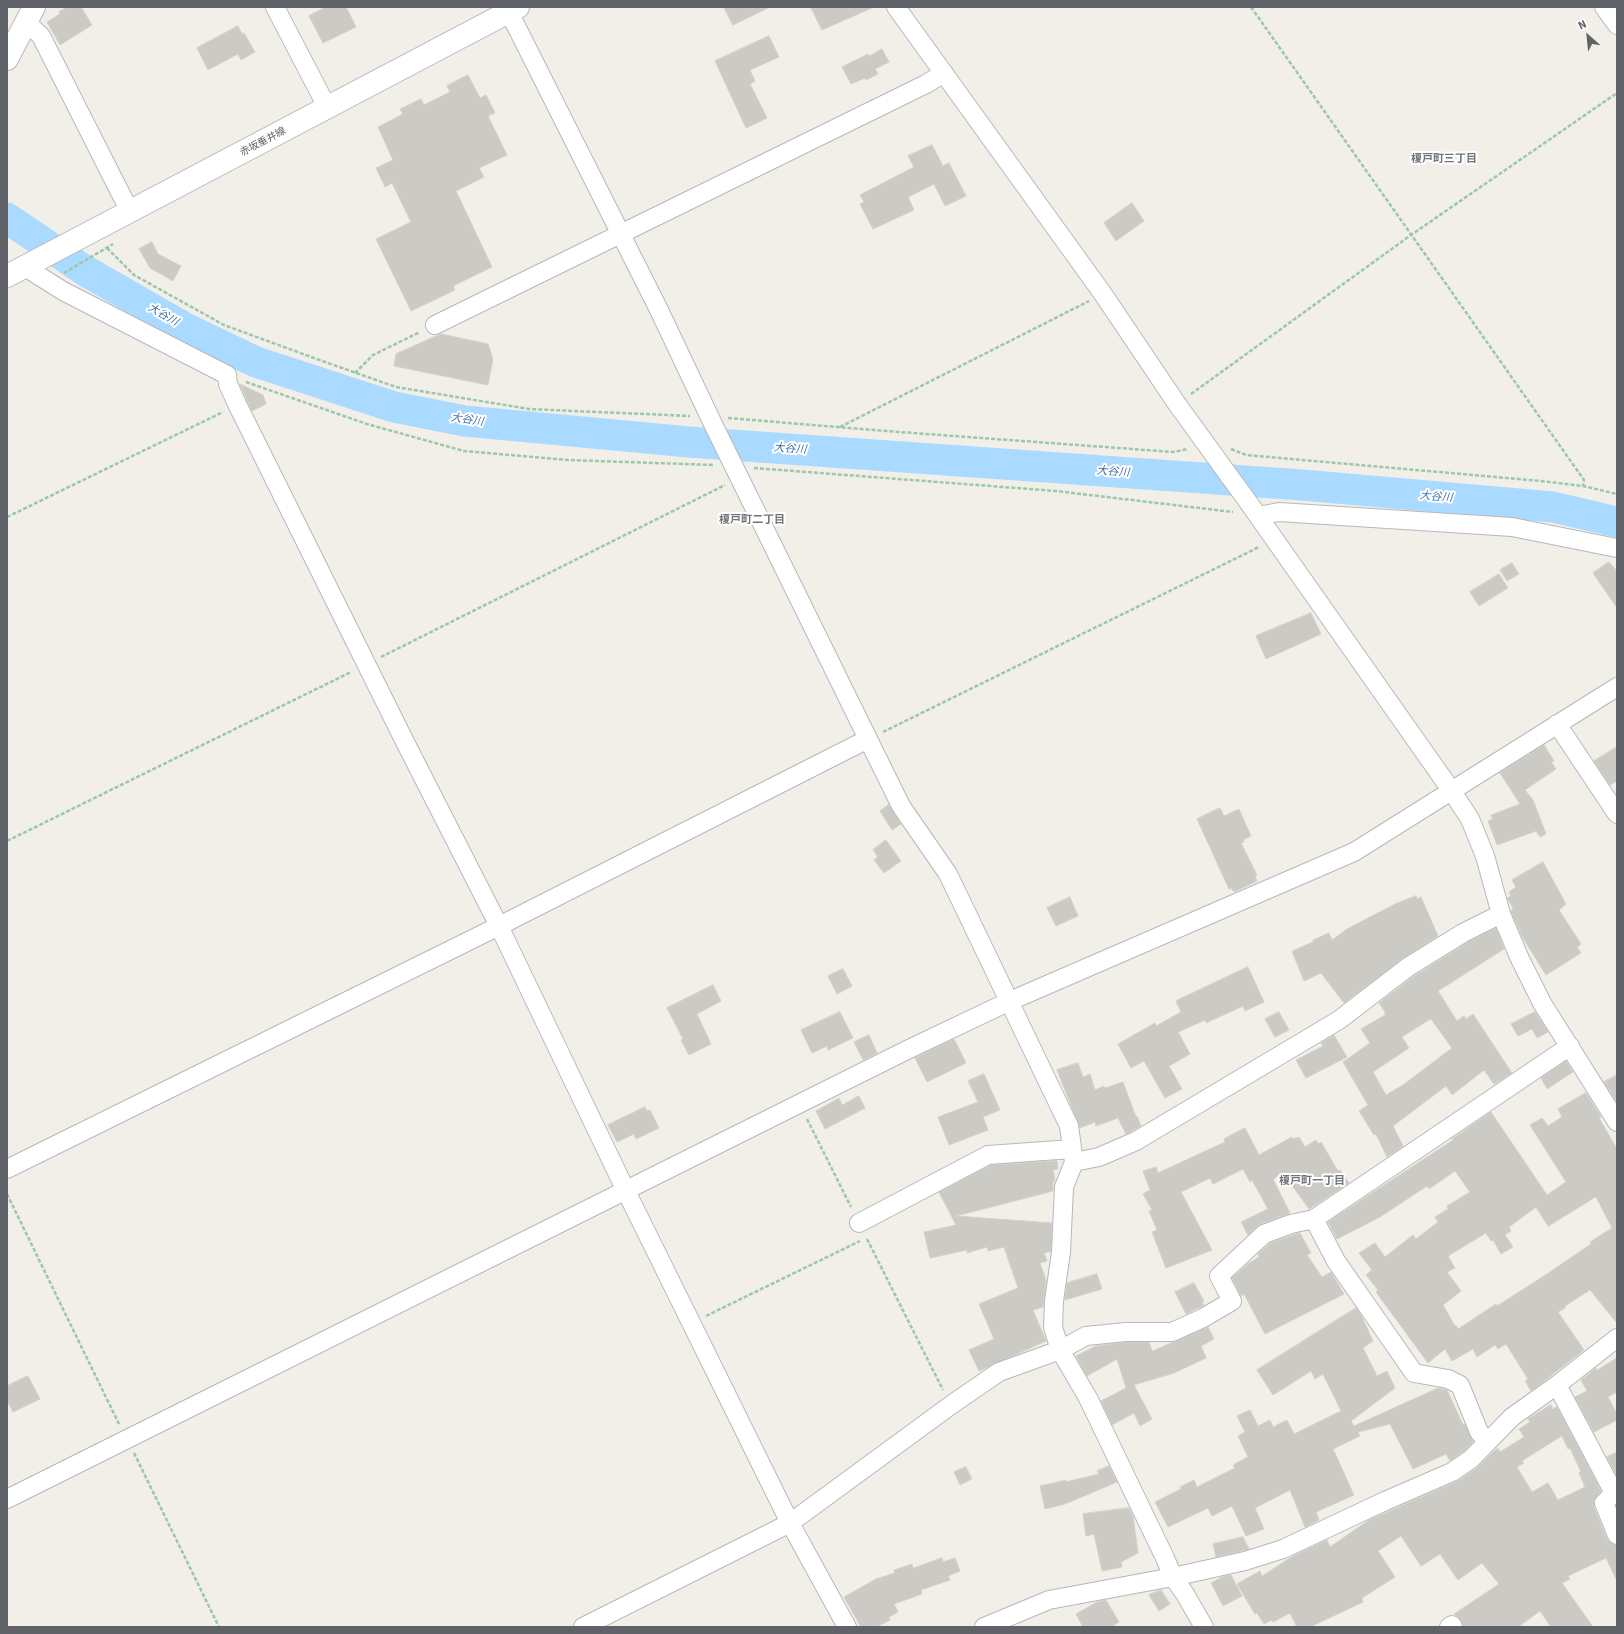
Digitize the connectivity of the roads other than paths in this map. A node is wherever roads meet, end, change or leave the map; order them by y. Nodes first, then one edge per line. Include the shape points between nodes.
1 (275, 7) edge
2 (896, 7) edge
3 (1604, 7) edge
4 (514, 9) edge
5 (30, 14) edge
6 (1617, 25) edge
7 (7, 59) edge
8 (944, 74) junction
9 (327, 107) junction
10 (130, 212) junction
11 (620, 234) junction
12 (24, 267) edge
13 (435, 325) road end
14 (1254, 511) junction
15 (1617, 548) edge
16 (1617, 687) edge
17 (1557, 724) junction
18 (868, 740) junction
19 (1451, 790) junction
20 (1617, 814) edge
21 (1501, 914) junction
22 (499, 926) junction
23 (1010, 1001) junction
24 (1570, 1046) junction
25 (1617, 1122) edge
26 (1073, 1155) junction
27 (7, 1169) edge
28 (626, 1191) junction
29 (1314, 1219) junction
30 (859, 1223) road end
31 (1617, 1338) edge
32 (1060, 1350) junction
33 (1557, 1385) junction
34 (1488, 1441) junction
35 (7, 1499) edge
36 (790, 1523) junction
37 (1617, 1535) edge
38 (1173, 1577) junction
39 (583, 1627) edge
40 (847, 1627) edge
41 (984, 1627) edge
42 (1204, 1627) edge
43 (1449, 1627) edge
44 (1453, 1627) edge

1 - 9 street
2 - 8 street
3 - 6 street
4 - 9 main road, 赤坂垂井線
4 - 11 street
5 - 7 main road
5 - 10 street
8 - 11 street
8 - 14 street
9 - 10 main road, 赤坂垂井線
10 - 12 main road, 赤坂垂井線
11 - 13 street
11 - 18 street
12 - 22 street via 63,291 226,375 237,404
14 - 15 street via 1512,527
14 - 19 street
16 - 17 street
17 - 19 street
17 - 20 street
18 - 22 street
18 - 23 street via 901,806 948,874
19 - 21 street via 1470,820 1479,841
19 - 23 street via 1354,852
21 - 24 street via 1542,1003
21 - 26 street via 1463,932 1408,967 1339,1020 1136,1141 1099,1157
22 - 27 street
22 - 28 street
23 - 26 street via 1069,1126
23 - 28 street
24 - 25 street
24 - 29 street
26 - 30 street via 988,1155
26 - 32 street via 1064,1187 1061,1252 1054,1301 1053,1327
28 - 35 street
28 - 36 street
29 - 32 street via 1264,1234 1219,1276 1232,1301 1203,1318 1172,1332 1126,1332 1086,1336
29 - 34 street via 1336,1261 1414,1373 1448,1379 1460,1385 1479,1432
31 - 33 street
32 - 36 street via 999,1372
32 - 38 street via 1088,1398
33 - 34 street via 1512,1417
33 - 37 street via 1614,1493 1604,1503
34 - 38 street via 1471,1459 1452,1472 1283,1549 1245,1561
36 - 39 street
36 - 40 street
38 - 41 street via 1049,1600
38 - 42 street
43 - 44 street

